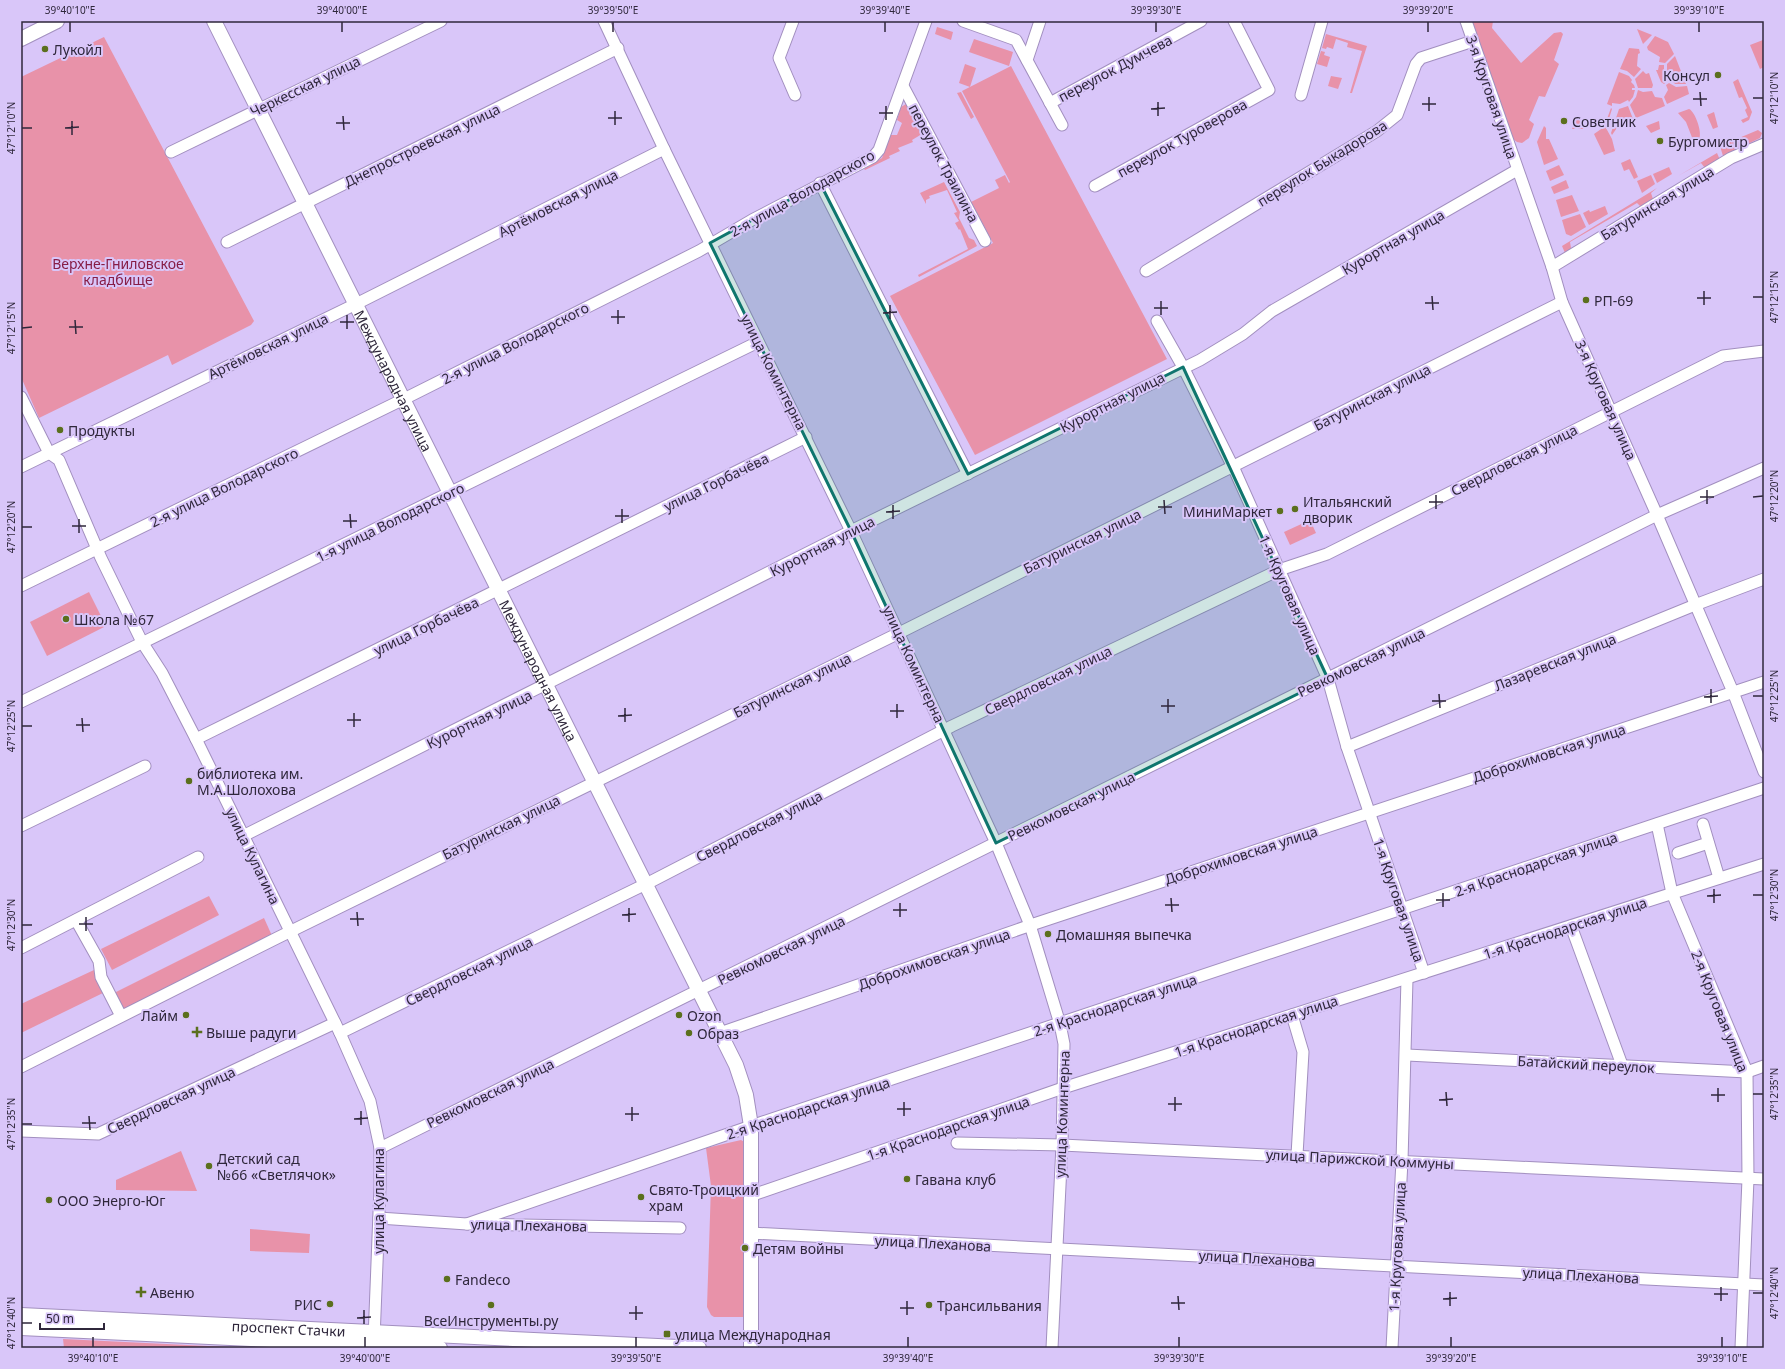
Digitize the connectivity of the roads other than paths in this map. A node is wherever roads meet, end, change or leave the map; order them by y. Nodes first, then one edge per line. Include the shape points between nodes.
1 (58, 21) edge
2 (214, 21) edge
3 (441, 21) edge
4 (604, 21) edge
5 (792, 21) edge
6 (926, 21) edge
7 (963, 21) edge
8 (1040, 21) edge
9 (1202, 21) edge
10 (1234, 21) edge
11 (1322, 21) edge
12 (1466, 21) edge
13 (21, 39) edge
14 (1016, 40) junction
15 (1473, 41) junction
16 (1032, 45) junction
17 (618, 48) junction
18 (1027, 60) junction
19 (903, 86) junction
20 (795, 95) dead end
21 (1301, 95) dead end
22 (1050, 103) junction
23 (258, 109) junction
24 (1062, 125) dead end
25 (1764, 144) edge
26 (664, 149) junction
27 (171, 152) dead end
28 (1518, 170) junction
29 (820, 184) junction
30 (1096, 186) dead end
31 (306, 203) junction
32 (985, 241) dead end
33 (227, 242) dead end
34 (710, 243) junction
35 (1552, 266) junction
36 (1146, 271) dead end
37 (1562, 302) junction
38 (356, 304) junction
39 (1157, 321) dead end
40 (758, 342) junction
41 (1764, 351) edge
42 (1183, 367) junction
43 (21, 397) edge
44 (404, 399) junction
45 (1612, 411) junction
46 (806, 437) junction
47 (48, 453) junction
48 (21, 467) edge
49 (1232, 467) junction
50 (1764, 468) edge
51 (968, 474) junction
52 (451, 493) junction
53 (1658, 515) junction
54 (851, 531) junction
55 (96, 549) junction
56 (1279, 570) junction
57 (1764, 579) edge
58 (21, 586) edge
59 (498, 590) junction
60 (1695, 605) junction
61 (899, 633) junction
62 (142, 642) junction
63 (1328, 679) junction
64 (1764, 682) edge
65 (547, 686) junction
66 (1733, 692) junction
67 (21, 702) edge
68 (944, 730) junction
69 (196, 739) junction
70 (1347, 747) junction
71 (145, 766) dead end
72 (1764, 772) edge
73 (594, 781) junction
74 (1764, 788) edge
75 (1369, 812) junction
76 (1657, 824) junction
77 (1703, 824) dead end
78 (21, 826) edge
79 (243, 836) junction
80 (996, 842) junction
81 (1708, 843) junction
82 (1678, 853) dead end
83 (198, 857) dead end
84 (1764, 864) edge
85 (1719, 878) junction
86 (646, 884) junction
87 (1672, 893) junction
88 (1402, 909) junction
89 (76, 920) junction
90 (1030, 925) junction
91 (1571, 926) junction
92 (290, 931) junction
93 (21, 948) edge
94 (1424, 973) junction
95 (1407, 979) junction
96 (699, 990) junction
97 (1292, 1015) junction
98 (121, 1016) junction
99 (335, 1023) junction
100 (1060, 1024) junction
101 (340, 1033) junction
102 (720, 1033) junction
103 (1407, 1055) junction
104 (1622, 1065) junction
105 (1764, 1066) edge
106 (21, 1067) edge
107 (1747, 1072) junction
108 (1063, 1088) junction
109 (751, 1126) junction
110 (21, 1131) edge
111 (956, 1143) dead end
112 (1062, 1145) junction
113 (380, 1148) junction
114 (1297, 1155) junction
115 (1402, 1161) junction
116 (1748, 1179) junction
117 (1764, 1179) edge
118 (750, 1196) junction
119 (379, 1218) junction
120 (467, 1224) junction
121 (680, 1228) dead end
122 (750, 1233) junction
123 (1057, 1249) junction
124 (1396, 1265) junction
125 (1744, 1284) junction
126 (1764, 1285) edge
127 (21, 1315) edge
128 (21, 1328) edge
129 (374, 1338) junction
130 (405, 1347) edge
131 (440, 1348) edge
132 (699, 1348) edge
133 (751, 1348) edge
134 (1052, 1348) edge
135 (1392, 1348) edge
136 (1741, 1348) edge

1 - 13 main road
2 - 23 main road, Международная улица
3 - 23 street, Черкесская улица
4 - 17 street, улица Коминтерна
5 - 20 street via 779,58
6 - 19 street, 2-я улица Володарского
7 - 14 street
8 - 16 street
9 - 22 street, переулок Думчева
10 - 30 street, переулок Туроверова via 1269,90
11 - 21 street
12 - 15 street, 3-я Круговая улица
14 - 16 street
14 - 18 street
15 - 28 street, 3-я Круговая улица
15 - 36 street, переулок Быкадорова via 1421,58 1416,64 1397,115 1377,131
16 - 18 street
17 - 26 street, улица Коминтерна
17 - 31 street, Днепростроевская улица
18 - 22 street
19 - 29 street, 2-я улица Володарского via 877,154
19 - 32 street, переулок Траилина
22 - 24 street
23 - 27 street, Черкесская улица
23 - 31 main road, Международная улица
25 - 35 street, Батуринская улица via 1731,158
26 - 34 street, улица Коминтерна
26 - 38 street, Артёмовская улица
28 - 35 street, 3-я Круговая улица
28 - 42 street, Курортная улица via 1272,311 1243,334 1200,360
29 - 34 street, 2-я улица Володарского
29 - 51 street
31 - 33 street, Днепростроевская улица
31 - 38 main road, Международная улица
34 - 40 street, улица Коминтерна
34 - 44 street, 2-я улица Володарского via 699,251
35 - 37 street, 3-я Круговая улица
37 - 45 street, 3-я Круговая улица
37 - 49 street, Батуринская улица
38 - 44 main road, Международная улица
38 - 47 street, Артёмовская улица
39 - 42 street, 1-я Круговая улица
40 - 46 street, улица Коминтерна
40 - 52 street, 1-я улица Володарского
41 - 45 street, Свердловская улица via 1722,356
42 - 49 street, 1-я Круговая улица
42 - 51 street, Курортная улица
43 - 47 street, улица Кулагина
44 - 52 main road, Международная улица
44 - 55 street, 2-я улица Володарского
45 - 53 street, 3-я Круговая улица
45 - 56 street, Свердловская улица via 1327,554
46 - 54 street, улица Коминтерна
46 - 59 street, улица Горбачёва
47 - 48 street, Артёмовская улица
47 - 55 street, улица Кулагина via 59,460
49 - 56 street, 1-я Круговая улица
49 - 61 street, Батуринская улица
50 - 53 street, Ревкомовская улица
51 - 54 street, Курортная улица
52 - 59 main road, Международная улица
52 - 62 street, 1-я улица Володарского
53 - 60 street, 3-я Круговая улица
53 - 63 street, Ревкомовская улица
54 - 61 street, улица Коминтерна
54 - 65 street, Курортная улица
55 - 58 street, 2-я улица Володарского
55 - 62 street, улица Кулагина
56 - 63 street, 1-я Круговая улица
56 - 68 street, Свердловская улица
57 - 60 street, Лазаревская улица
59 - 65 main road, Международная улица
59 - 69 street, улица Горбачёва
60 - 66 street, 3-я Круговая улица
60 - 70 street, Лазаревская улица
61 - 68 street, улица Коминтерна
61 - 73 street, Батуринская улица
62 - 67 street, 1-я улица Володарского
62 - 69 street, улица Кулагина via 162,673
63 - 70 street, 1-я Круговая улица
63 - 80 street, Ревкомовская улица
64 - 66 street, Доброхимовская улица
65 - 73 main road, Международная улица
65 - 79 street, Курортная улица
66 - 72 street, 3-я Круговая улица
66 - 75 street, Доброхимовская улица
68 - 80 street, улица Коминтерна
68 - 86 street, Свердловская улица
69 - 79 street, улица Кулагина
70 - 75 street, 1-я Круговая улица
71 - 78 street
73 - 86 main road, Международная улица
73 - 92 street, Батуринская улица
74 - 76 street, 2-я Краснодарская улица
75 - 88 street, 1-я Круговая улица
75 - 90 street, Доброхимовская улица
76 - 87 street, 2-я Круговая улица
76 - 88 street, 2-я Краснодарская улица
77 - 81 street
79 - 92 street, улица Кулагина
80 - 90 street, улица Коминтерна
80 - 96 street, Ревкомовская улица
81 - 82 street
81 - 85 street
83 - 89 street
84 - 85 street, 1-я Краснодарская улица
85 - 87 street, 1-я Краснодарская улица
86 - 96 main road, Международная улица
86 - 101 street, Свердловская улица
87 - 91 street, 1-я Краснодарская улица
87 - 107 street, 2-я Круговая улица
88 - 94 street, 1-я Круговая улица
88 - 100 street, 2-я Краснодарская улица
89 - 93 street
89 - 98 street via 99,961 101,978
90 - 100 street, улица Коминтерна
90 - 102 street, Доброхимовская улица
91 - 94 street, 1-я Краснодарская улица
91 - 104 street
92 - 98 street, Батуринская улица
92 - 99 street, улица Кулагина
94 - 95 street, 1-я Краснодарская улица
95 - 97 street, 1-я Краснодарская улица
95 - 103 street, 1-я Круговая улица
96 - 102 main road, Международная улица
96 - 113 street, Ревкомовская улица
97 - 108 street, 1-я Краснодарская улица
97 - 114 street via 1302,1052
98 - 106 street, Батуринская улица
99 - 101 street, улица Кулагина
99 - 110 street, Свердловская улица via 98,1134
100 - 108 street, улица Коминтерна via 1064,1044
100 - 109 street, 2-я Краснодарская улица
101 - 113 street, улица Кулагина via 370,1100
102 - 109 main road, Международная улица via 746,1095
103 - 104 street, Батайский переулок
103 - 115 street, 1-я Круговая улица
104 - 107 street, Батайский переулок
105 - 107 street, Батайский переулок
107 - 116 street, 2-я Круговая улица
108 - 112 street, улица Коминтерна
108 - 118 street, 1-я Краснодарская улица
109 - 118 main road, Международная улица
109 - 120 street, 2-я Краснодарская улица
111 - 112 street, улица Парижской Коммуны
112 - 114 street, улица Парижской Коммуны
112 - 123 street, улица Коминтерна
113 - 119 street, улица Кулагина
114 - 115 street, улица Парижской Коммуны
115 - 116 street, улица Парижской Коммуны
115 - 124 street, 1-я Круговая улица
116 - 117 street, улица Парижской Коммуны
116 - 125 street, 2-я Круговая улица
118 - 122 main road, Международная улица
119 - 120 street, улица Плеханова
119 - 129 street, улица Кулагина
120 - 121 street, улица Плеханова
122 - 123 street, улица Плеханова
122 - 133 main road, Международная улица
123 - 124 street, улица Плеханова
123 - 134 street, улица Коминтерна
124 - 125 street, улица Плеханова
124 - 135 street, 1-я Круговая улица
125 - 126 street, улица Плеханова
125 - 136 street, 2-я Круговая улица
127 - 129 main road, проспект Стачки
128 - 129 main road, проспект Стачки
129 - 130 main road, проспект Стачки
129 - 132 main road, проспект Стачки
130 - 131 main road, проспект Стачки

